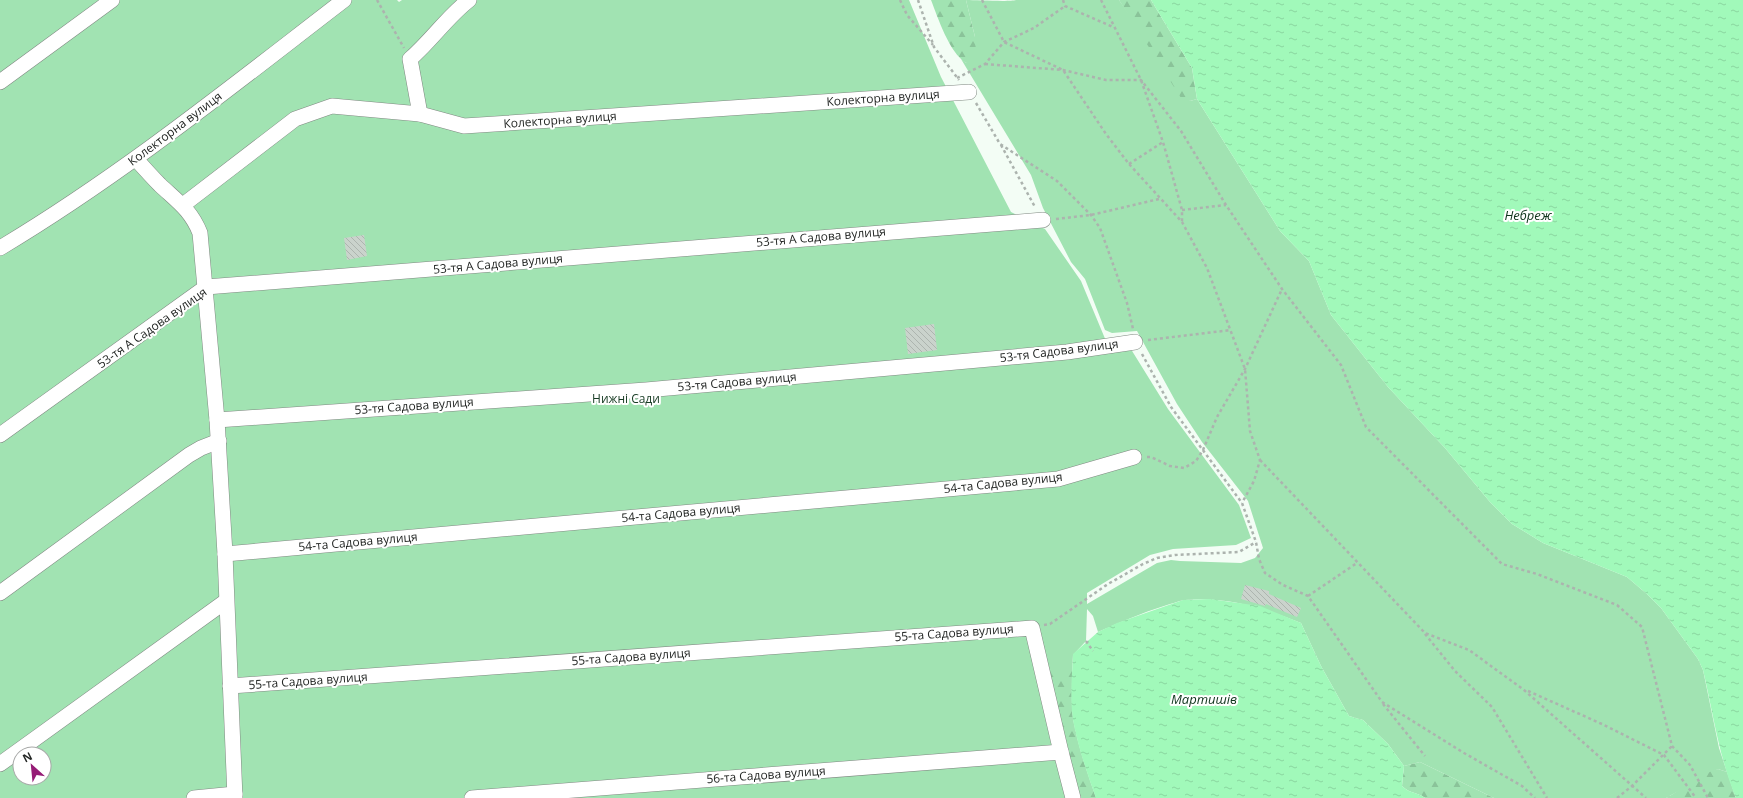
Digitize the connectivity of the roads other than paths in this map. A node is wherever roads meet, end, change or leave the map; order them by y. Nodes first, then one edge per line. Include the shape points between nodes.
1 (112, 0) edge
2 (344, 0) edge
3 (468, 0) edge
4 (0, 82) edge
5 (970, 92) road end
6 (420, 114) junction
7 (136, 159) junction
8 (183, 205) junction
9 (1042, 220) road end
10 (0, 248) edge
11 (206, 287) junction
12 (1135, 342) road end
13 (218, 420) junction
14 (0, 435) edge
15 (219, 441) junction
16 (1134, 457) road end
17 (225, 554) junction
18 (0, 593) edge
19 (226, 601) junction
20 (230, 686) junction
21 (1061, 752) junction
22 (0, 764) edge
23 (235, 796) edge
24 (194, 798) edge
25 (472, 798) edge
26 (1074, 798) edge

1 - 4 street
2 - 7 street, Колекторна вулиця
3 - 6 street via 426,46 410,59
5 - 6 street, Колекторна вулиця via 464,126
6 - 8 street, Колекторна вулиця via 332,106 295,119
7 - 8 street
7 - 10 street, Колекторна вулиця
8 - 11 street via 196,222 200,233
9 - 11 street, 53-тя А Садова вулиця
11 - 13 street
11 - 14 street, 53-тя А Садова вулиця
12 - 13 street, 53-тя Садова вулиця via 1067,352 646,390
13 - 15 street
15 - 17 street
15 - 18 street via 189,455
16 - 17 street, 54-та Садова вулиця via 1058,479
17 - 19 street
19 - 20 street
19 - 22 street
20 - 21 street, 55-та Садова вулиця via 1032,628
20 - 23 street
21 - 25 street, 56-та Садова вулиця
21 - 26 street
23 - 24 street

